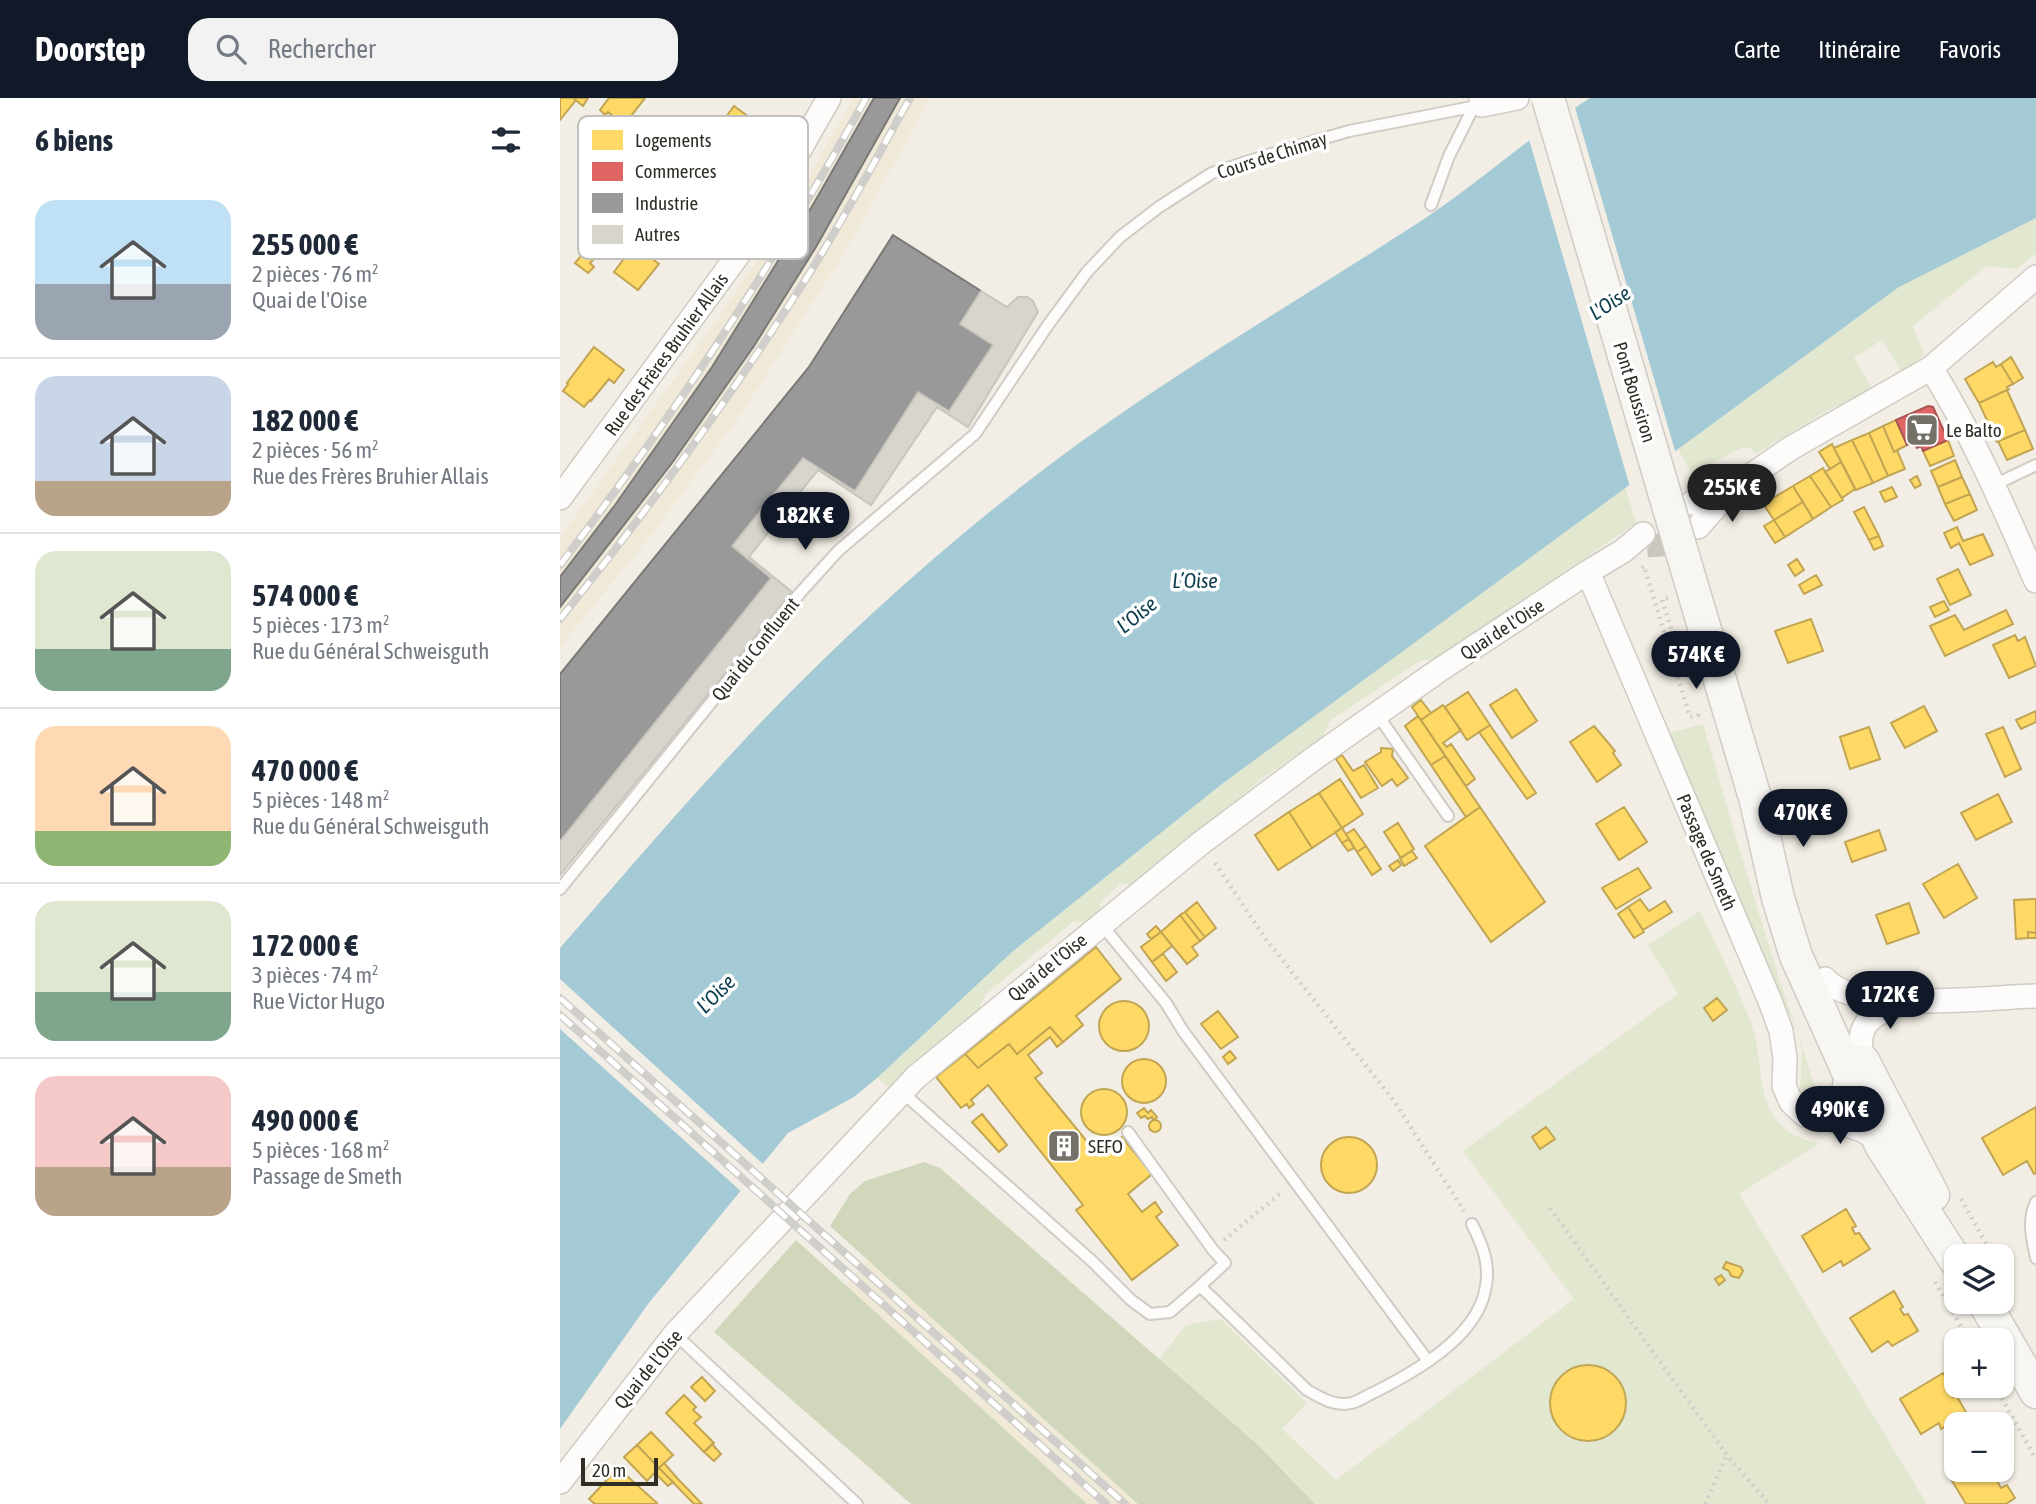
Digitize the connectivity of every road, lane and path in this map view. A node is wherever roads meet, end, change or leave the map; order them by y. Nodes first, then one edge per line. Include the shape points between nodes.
1 (829, 98) edge
2 (1517, 98) edge
3 (1548, 98) edge
4 (1479, 103) edge
5 (808, 135) edge
6 (1431, 205) dead end
7 (735, 259) edge
8 (2036, 277) edge
9 (1931, 368) junction
10 (975, 434) joint
11 (2036, 465) edge
12 (1994, 485) junction
13 (1731, 489) junction
14 (560, 498) edge
15 (1692, 503) dead end
16 (1699, 527) tunnel mouth
17 (1645, 540) tunnel mouth
18 (1628, 561) junction
19 (1588, 572) junction
20 (2036, 581) edge
21 (1675, 595) dead end
22 (1686, 676) dead end
23 (1694, 702) dead end
24 (1377, 714) junction
25 (1756, 801) junction
26 (1448, 816) dead end
27 (1201, 843) junction
28 (560, 888) edge
29 (1101, 924) junction
30 (1825, 979) junction
31 (2036, 996) edge
32 (1910, 1000) junction
33 (1855, 1067) junction
34 (902, 1092) junction
35 (1824, 1117) junction
36 (1128, 1132) dead end
37 (1881, 1145) junction
38 (1296, 1181) junction
39 (2036, 1202) edge
40 (1550, 1208) dead end
41 (1472, 1224) joint
42 (1945, 1244) edge
43 (1956, 1244) edge
44 (1213, 1250) junction
45 (2036, 1258) edge
46 (1200, 1286) junction
47 (1991, 1314) edge
48 (675, 1334) junction
49 (1428, 1361) junction
50 (2036, 1392) edge
51 (2002, 1398) edge
52 (1727, 1455) junction
53 (2036, 1459) edge
54 (560, 1482) edge
55 (857, 1504) edge
56 (1705, 1504) edge
57 (1769, 1504) edge

1 - 5 street, Rue des Frères Bruhier Allais
2 - 4 street, Cours de Chimay
3 - 25 main road, Pont Boussiron, bridge
4 - 6 lane via 1449,156
4 - 10 lane, Cours de Chimay via 1349,131 1212,173 1159,207 1120,237 1087,272
7 - 14 street, Rue des Frères Bruhier Allais
8 - 9 street
9 - 12 street
9 - 13 street via 1791,448
10 - 28 lane, Quai du Confluent via 838,551
11 - 12 lane
12 - 20 street
13 - 15 street
13 - 16 street
17 - 18 street, Quai de l'Oise
18 - 19 street, Quai de l'Oise
18 - 23 path via 1644,566 1690,717 1698,715
19 - 24 street, Quai de l'Oise
19 - 35 street, Passage de Smeth via 1777,1021 1786,1095 1805,1115
21 - 22 path via 1662,599
24 - 26 lane
24 - 27 street, Quai de l'Oise
25 - 30 main road
25 - 33 main road via 1784,922 1806,982
27 - 29 street, Quai de l'Oise
27 - 41 path via 1265,937 1394,1101
29 - 34 street, Quai de l'Oise
29 - 38 lane via 1166,1003
30 - 32 street via 1838,990 1861,997
30 - 33 main road
31 - 32 street
32 - 33 street via 1878,1012 1870,1020 1860,1038
33 - 35 street via 1842,1099
33 - 37 main road
33 - 43 main road via 1913,1155
34 - 46 lane via 1150,1314 1170,1312
34 - 48 street, Quai de l'Oise
35 - 37 street, Passage de Smeth via 1865,1131
36 - 44 lane
37 - 42 main road
38 - 44 path
38 - 49 lane
39 - 45 lane via 2030,1214
40 - 52 path
41 - 49 lane via 1484,1248 1485,1293 1465,1328
44 - 46 lane via 1225,1263
46 - 49 lane via 1307,1390 1327,1402 1352,1403
47 - 50 main road
48 - 54 street, Quai de l'Oise
48 - 55 lane
51 - 53 path
52 - 56 path
52 - 57 path

